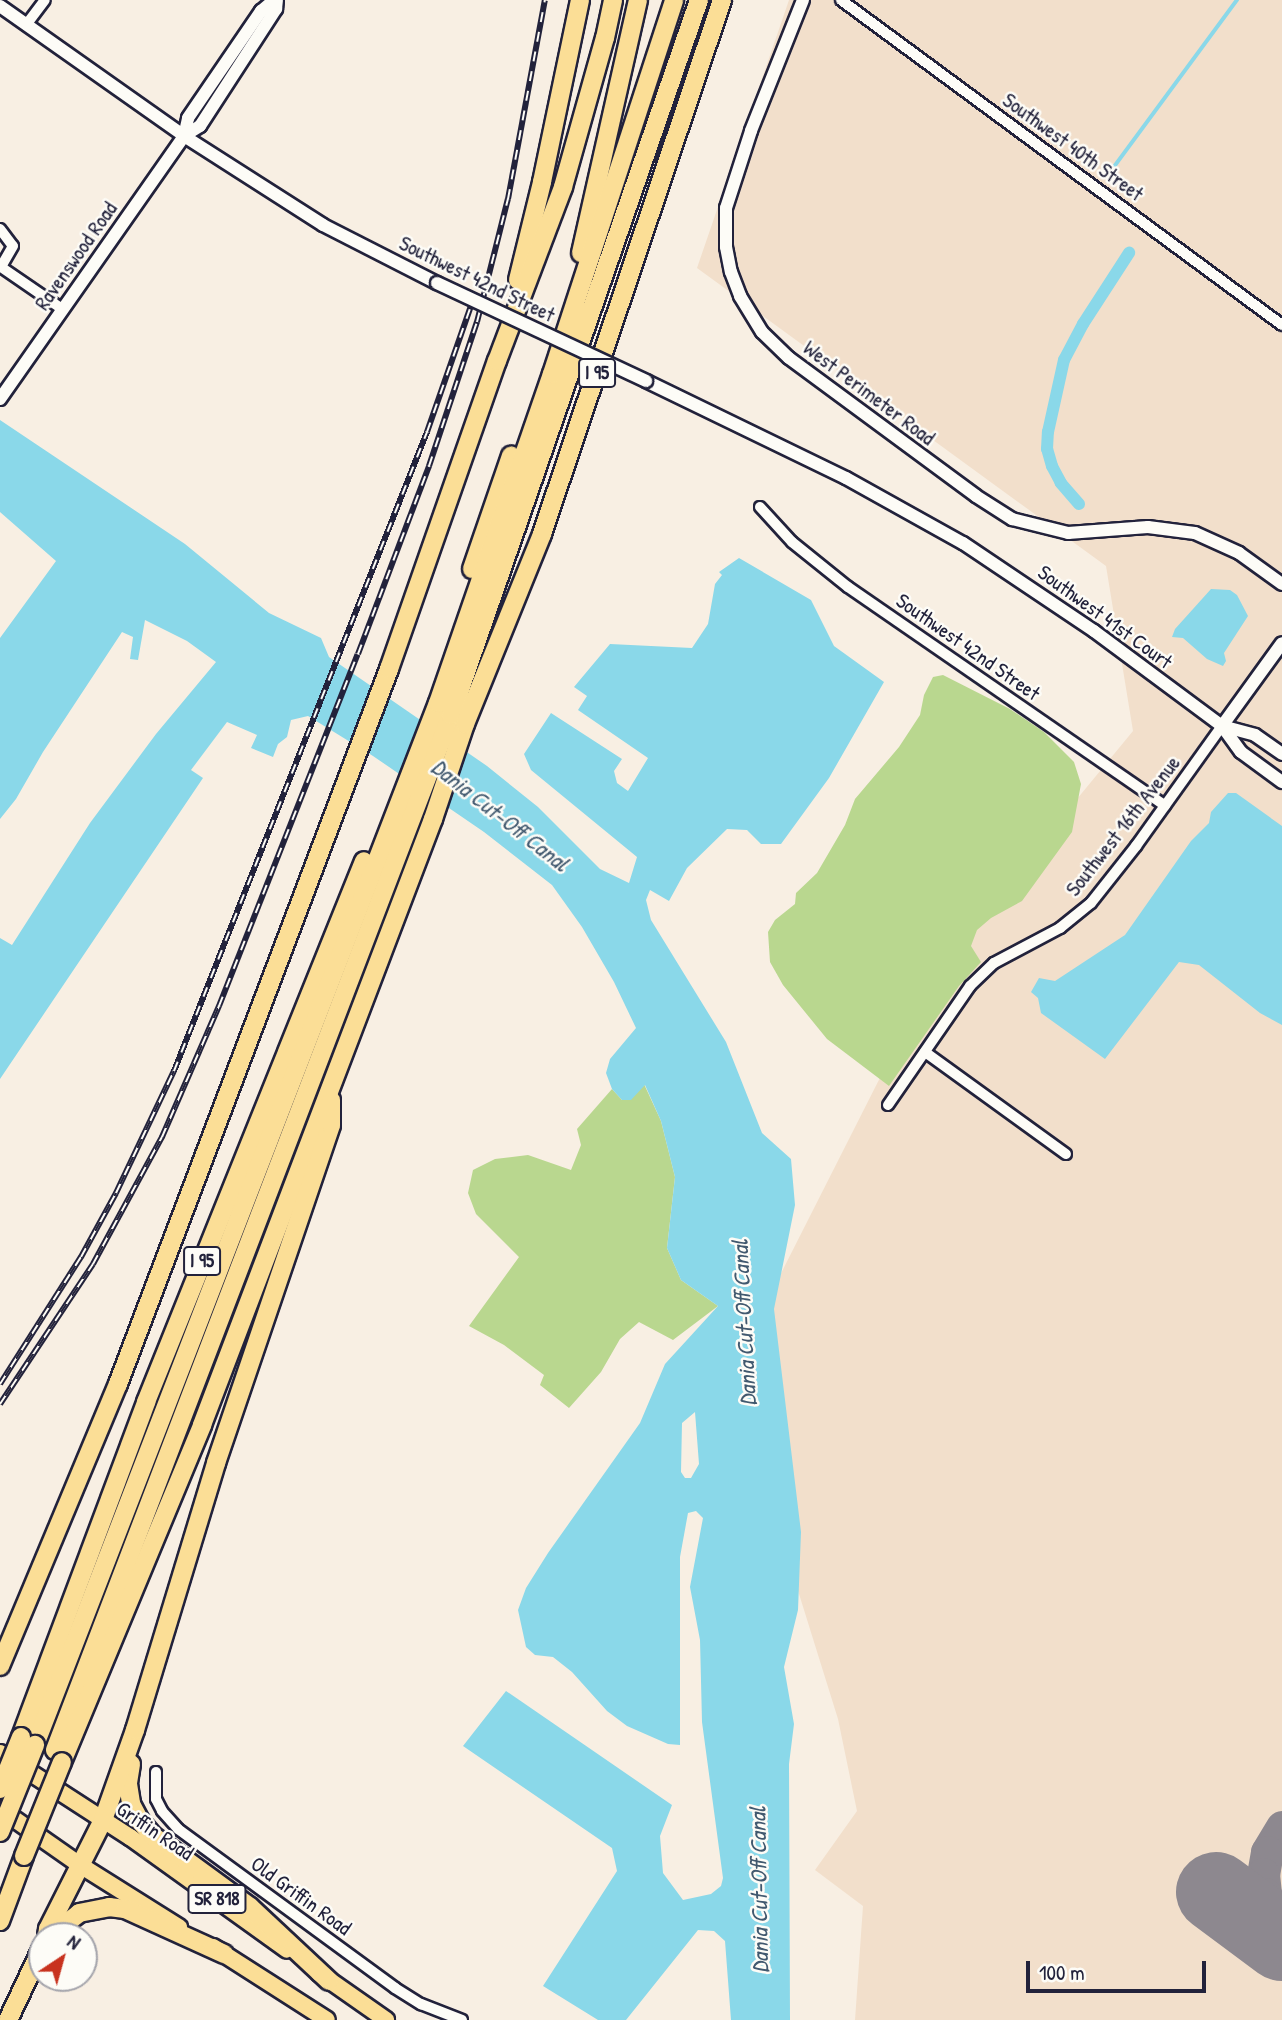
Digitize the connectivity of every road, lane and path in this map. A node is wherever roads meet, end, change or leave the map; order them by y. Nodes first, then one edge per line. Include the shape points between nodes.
1 (45, 0) edge
2 (275, 0) edge
3 (580, 0) edge
4 (613, 0) edge
5 (638, 0) edge
6 (664, 0) edge
7 (674, 0) edge
8 (699, 0) edge
9 (722, 0) edge
10 (803, 0) edge
11 (841, 0) edge
12 (0, 6) edge
13 (26, 25) junction
14 (184, 136) junction
15 (0, 229) edge
16 (580, 259) junction
17 (62, 309) junction
18 (1282, 325) edge
19 (497, 361) junction
20 (0, 398) edge
21 (760, 507) dead end
22 (963, 543) joint
23 (1282, 584) edge
24 (1282, 643) edge
25 (446, 709) junction
26 (1222, 726) junction
27 (1282, 754) edge
28 (1282, 782) edge
29 (1165, 806) junction
30 (925, 1052) junction
31 (331, 1089) junction
32 (888, 1105) dead end
33 (1066, 1154) dead end
34 (19, 1624) junction
35 (0, 1650) edge
36 (0, 1667) edge
37 (28, 1741) junction
38 (129, 1748) junction
39 (3, 1757) edge
40 (57, 1759) junction
41 (156, 1772) dead end
42 (0, 1789) edge
43 (0, 1809) edge
44 (103, 1820) junction
45 (0, 1832) edge
46 (20, 1853) junction
47 (80, 1865) junction
48 (0, 1890) edge
49 (0, 1921) edge
50 (52, 1922) edge
51 (67, 1922) edge
52 (224, 1954) junction
53 (28, 1978) edge
54 (329, 1981) junction
55 (8, 2020) edge
56 (327, 2020) edge
57 (386, 2020) edge
58 (462, 2020) edge

1 - 13 street
2 - 14 street, Ravenswood Road via 276,9 200,126
3 - 19 highway via 542,182
4 - 19 highway via 563,187
5 - 16 highway
6 - 16 highway, I 95
7 - 25 highway
8 - 25 highway
9 - 25 highway, I 95 via 542,534
10 - 23 street, West Perimeter Road via 748,138 726,208 731,272 762,332 789,358 1012,519 1068,533 1160,527 1195,533 1228,546
11 - 18 street, Southwest 40th Street
12 - 13 street, Southwest 42nd Street
13 - 14 street, Southwest 42nd Street
14 - 17 street, Ravenswood Road
14 - 22 street, Southwest 42nd Street, bridge via 323,225 846,478
15 - 17 street via 13,246 1,267
16 - 25 highway, I 95
17 - 20 street, Ravenswood Road
19 - 34 highway via 354,762 118,1384
21 - 29 street, Southwest 42nd Street via 792,542 848,587
22 - 26 street, Southwest 41st Court via 1094,631
24 - 26 street
25 - 31 highway, I 95 via 433,819
25 - 37 highway, I 95 via 398,791 146,1402
25 - 40 highway via 418,807
26 - 27 street, Southwest 41st Court via 1255,734
26 - 28 street, Southwest 41st Court via 1241,752
26 - 29 street, Southwest 16th Avenue
29 - 30 street, Southwest 16th Avenue via 1091,903 1060,928 994,963 970,986
30 - 32 street, Southwest 16th Avenue
30 - 33 street
31 - 38 highway via 331,1125 216,1463
31 - 40 highway, I 95 via 202,1425
34 - 35 highway
34 - 36 highway
37 - 42 highway, I 95, bridge
37 - 45 highway, bridge
38 - 44 highway
38 - 54 highway via 128,1784 139,1821 250,1907
39 - 44 main road, Griffin Road / SR 818
40 - 46 highway, I 95, bridge
41 - 58 street, Old Griffin Road via 159,1805 185,1835 395,1988
43 - 47 main road, SR 818
44 - 47 highway
44 - 54 main road, Griffin Road / SR 818
46 - 48 highway
46 - 49 highway, I 95
47 - 50 highway
47 - 52 main road, SR 818
51 - 52 highway via 79,1913 125,1909
52 - 56 main road, SR 818
53 - 55 highway
54 - 57 main road, Griffin Road / SR 818

